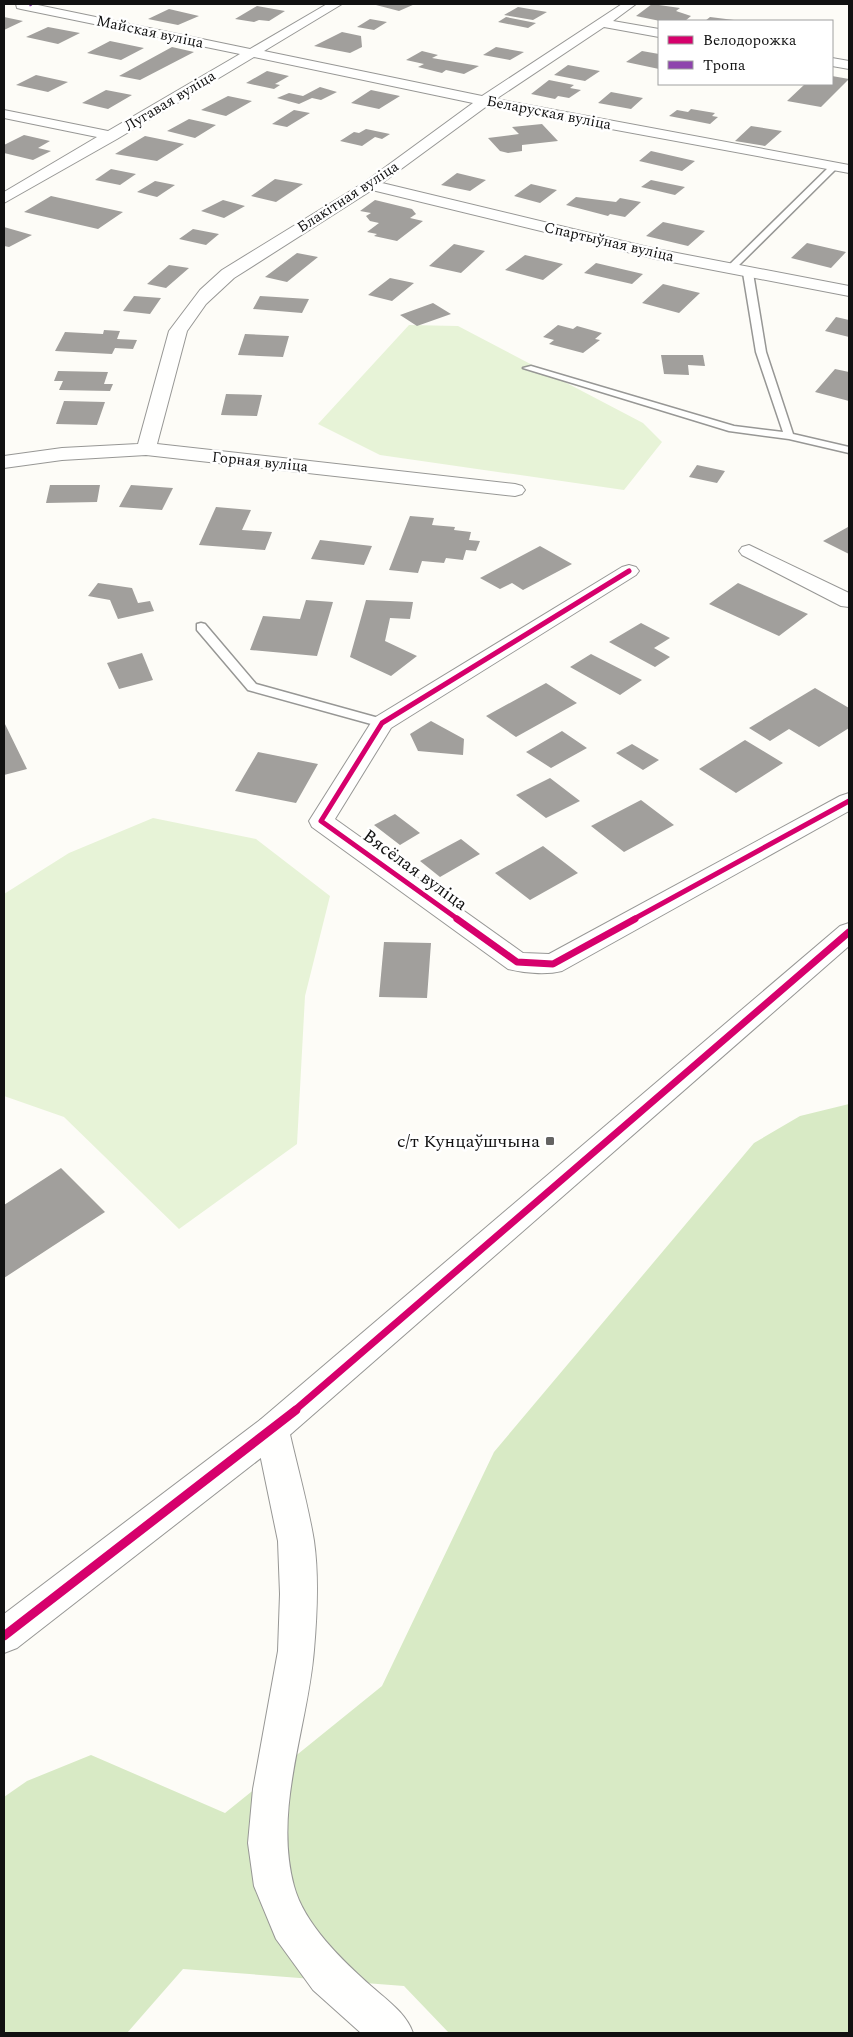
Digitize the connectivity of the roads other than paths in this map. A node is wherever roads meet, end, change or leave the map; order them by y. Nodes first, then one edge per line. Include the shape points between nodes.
1 (21, 4) edge
2 (336, 4) edge
3 (630, 4) edge
4 (602, 23) junction
5 (658, 33) edge
6 (250, 53) junction
7 (833, 62) edge
8 (849, 65) edge
9 (484, 102) junction
10 (4, 114) edge
11 (112, 136) junction
12 (849, 152) edge
13 (842, 168) edge
14 (370, 184) junction
15 (4, 198) edge
16 (730, 269) junction
17 (748, 273) junction
18 (849, 291) edge
19 (528, 368) dead end
20 (789, 436) junction
21 (146, 449) junction
22 (849, 450) edge
23 (4, 462) edge
24 (515, 490) dead end
25 (749, 550) dead end
26 (629, 571) dead end
27 (849, 601) edge
28 (201, 628) dead end
29 (382, 723) junction
30 (849, 801) edge
31 (849, 932) edge
32 (272, 1430) junction
33 (4, 1636) edge
34 (392, 2033) edge

1 - 6 street, Майская вуліца
2 - 6 street, Лугавая вуліца
3 - 4 street, Блакітная вуліца
4 - 5 street
4 - 9 street, Блакітная вуліца
6 - 9 street, Беларуская вуліца
6 - 11 street, Лугавая вуліца
7 - 8 street
9 - 13 street, Беларуская вуліца
9 - 14 street, Блакітная вуліца
10 - 11 street
11 - 15 street, Лугавая вуліца
12 - 13 street
13 - 16 lane
14 - 16 street, Спартыўная вуліца
14 - 21 street, Блакітная вуліца via 228,274 197,302 178,331
16 - 17 street, Спартыўная вуліца
17 - 18 street, Спартыўная вуліца
17 - 20 lane via 761,352
19 - 20 lane via 733,429
20 - 22 lane
21 - 23 street, Горная вуліца via 62,454
21 - 24 street, Горная вуліца
25 - 27 street
26 - 29 street, Вясёлая вуліца
28 - 29 lane via 252,687
29 - 30 street, Вясёлая вуліца via 320,821 517,962 554,964
31 - 32 street
32 - 33 street
32 - 34 street via 296,1541 298,1594 296,1651 272,1789 268,1843 274,1886 290,1925 328,1975

